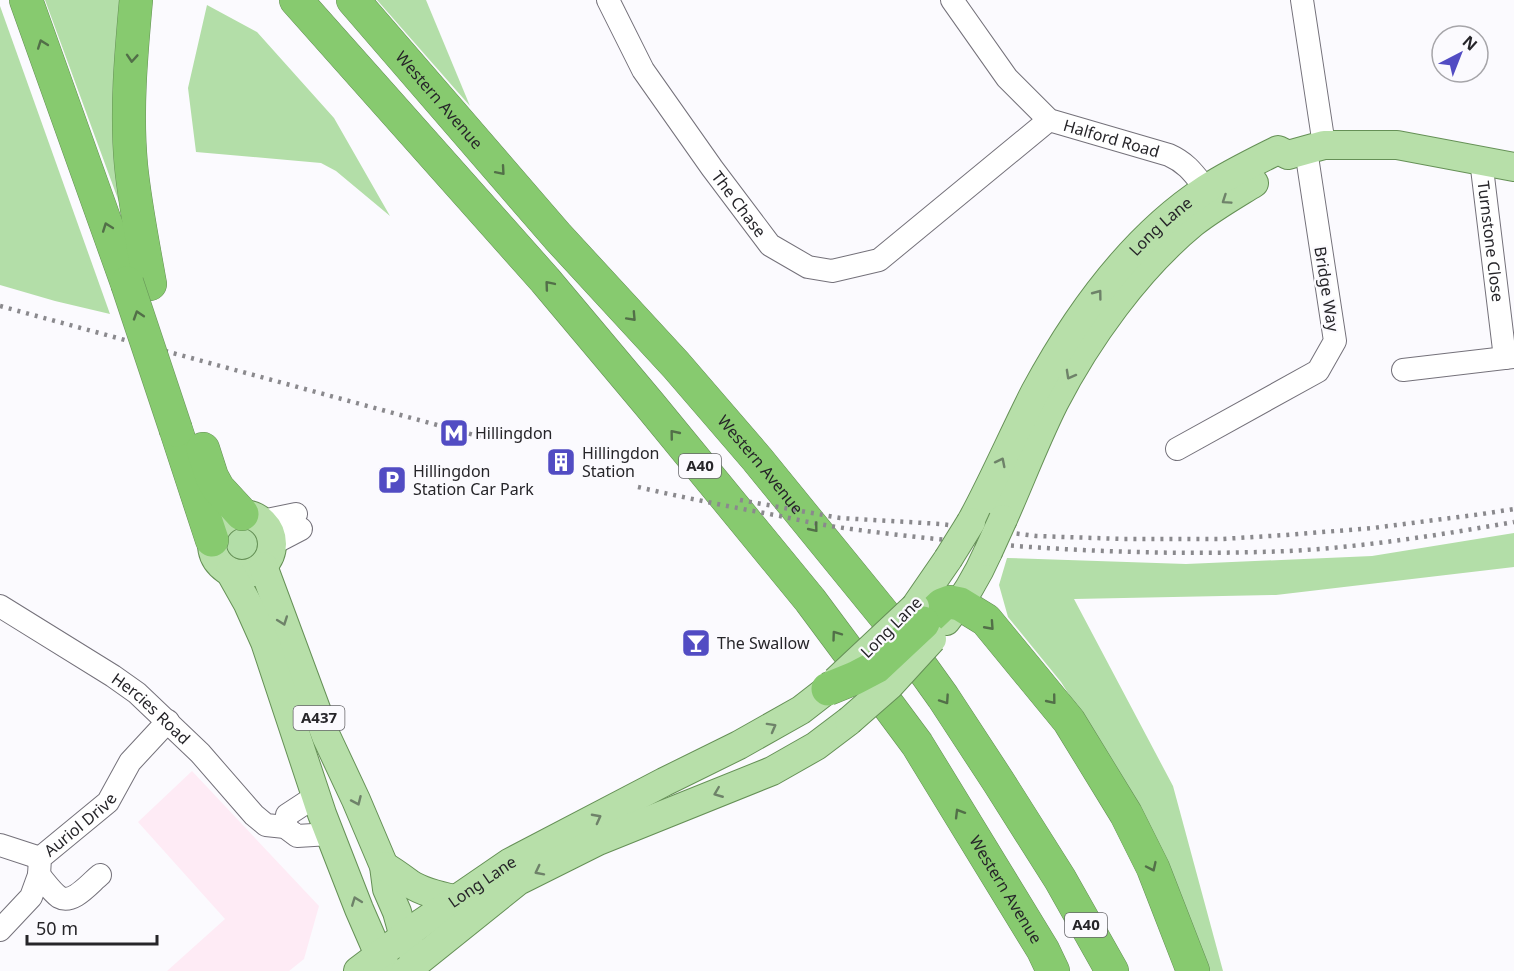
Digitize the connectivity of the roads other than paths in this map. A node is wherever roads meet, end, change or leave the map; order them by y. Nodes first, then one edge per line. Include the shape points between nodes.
1 (26, 0) edge
2 (136, 0) edge
3 (296, 0) edge
4 (354, 0) edge
5 (608, 0) edge
6 (952, 0) edge
7 (1302, 0) edge
8 (1049, 120) junction
9 (1306, 150) junction
10 (1481, 160) junction
11 (1514, 167) edge
12 (1206, 189) junction
13 (138, 283) junction
14 (1509, 358) edge
15 (1402, 370) dead end
16 (186, 429) junction
17 (1177, 449) dead end
18 (252, 517) junction
19 (212, 540) junction
20 (267, 557) junction
21 (230, 572) junction
22 (960, 604) junction
23 (0, 606) edge
24 (923, 623) junction
25 (828, 689) joint
26 (168, 722) junction
27 (316, 796) junction
28 (285, 827) junction
29 (330, 834) junction
30 (0, 845) edge
31 (384, 866) junction
32 (39, 867) junction
33 (100, 875) dead end
34 (455, 899) junction
35 (0, 930) edge
36 (412, 960) edge
37 (375, 966) edge
38 (1053, 971) edge
39 (1112, 971) edge
40 (1193, 971) edge

13 -> 1 highway
2 -> 13 highway via 129,94
38 -> 3 highway, Western Avenue / A40 via 917,744 810,600 544,280
4 -> 39 highway, Western Avenue / A40 via 558,237 727,424 885,616 998,781
5 - 8 street, The Chase via 643,70 711,168 770,245 808,267 832,271 879,260
6 - 8 street, Halford Road via 1007,78
7 - 9 street, Bridge Way
8 - 12 street, Halford Road via 1181,160
9 - 10 main road, Long Lane via 1396,145
9 - 12 main road, Long Lane via 1278,150
9 - 17 street, Bridge Way via 1335,340 1318,371
9 -> 22 main road, Long Lane, bridge via 1194,222 1164,248 1102,325 1054,403 983,562
10 - 11 main road, Long Lane
10 - 14 street, Turnstone Close
24 -> 12 main road, Long Lane, bridge via 948,559 975,514 1035,393 1082,316 1150,235
13 - 16 highway
14 - 15 street
16 - 18 highway via 218,488
16 - 19 highway
18 - 19 main road via 231,516 222,521
18 - 20 main road via 268,529 272,538
18 - 20 street via 298,522
19 - 21 main road via 219,564
20 - 21 main road via 253,573
20 -> 31 main road, A437 via 326,736
21 - 27 main road, A437 via 265,642
22 - 24 highway via 942,605
22 -> 40 highway via 986,620 1069,721 1126,814 1153,868
23 - 26 street, Hercies Road via 123,682
24 - 25 highway, bridge via 876,667
24 -> 36 main road, Long Lane, bridge via 889,686 816,746 772,771 598,841 518,881
34 -> 25 main road, Long Lane via 509,863 739,746 801,710
26 - 28 street, Hercies Road via 254,815 266,825
26 - 32 street, Auriol Drive via 129,762 108,802
27 - 28 street via 287,815
27 - 29 main road, A437
28 - 29 street, Hercies Road via 297,836
37 -> 29 main road, A437
30 - 32 street
31 - 34 main road via 410,884
31 - 36 main road via 387,889
32 - 33 street via 58,896 67,899 75,897
32 - 35 street, Auriol Drive via 31,897
34 - 36 main road, Long Lane
36 - 37 main road, Long Lane

